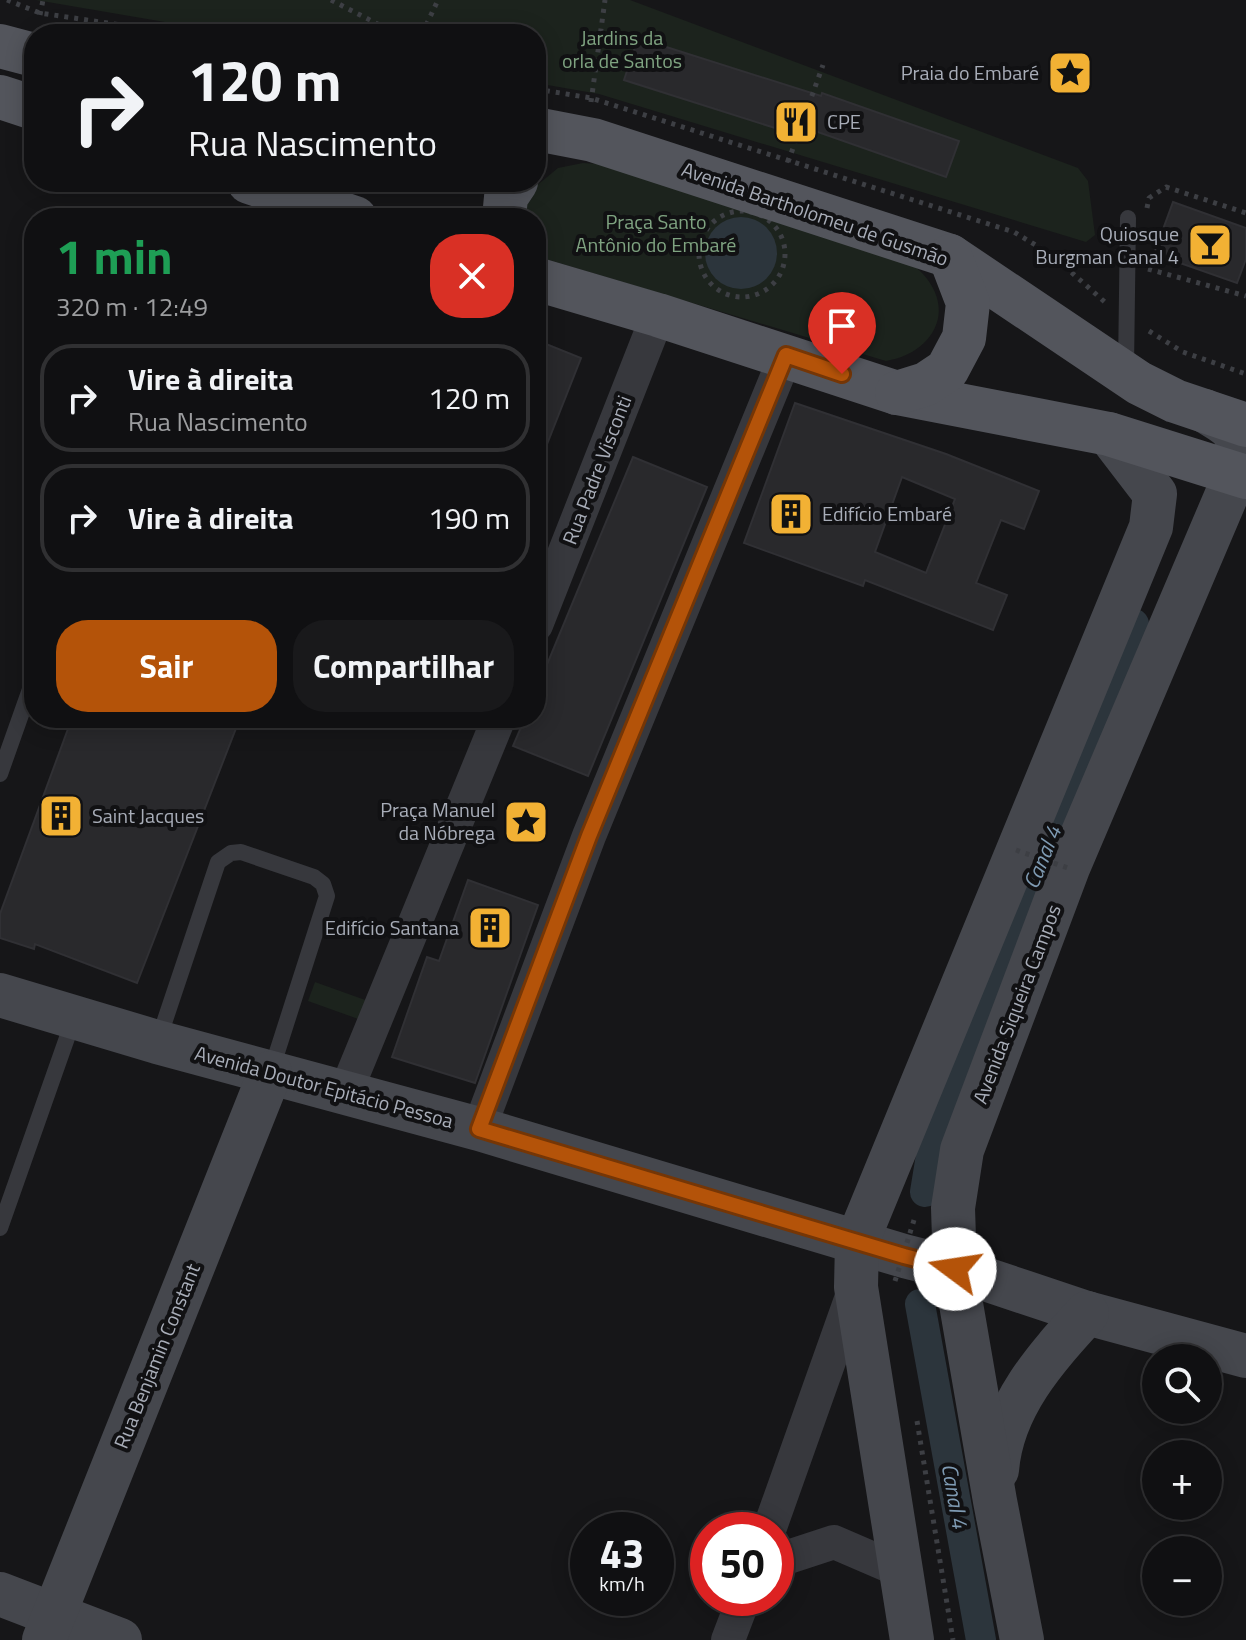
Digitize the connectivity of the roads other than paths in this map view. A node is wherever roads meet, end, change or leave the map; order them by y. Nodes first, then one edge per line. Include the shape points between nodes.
1 (24, 43) edge
2 (0, 46) edge
3 (0, 97) edge
4 (24, 105) edge
5 (591, 123) junction
6 (546, 128) edge
7 (546, 156) edge
8 (278, 192) edge
9 (326, 208) edge
10 (1128, 218) dead end
11 (950, 256) junction
12 (546, 282) edge
13 (658, 315) junction
14 (786, 355) junction
15 (1125, 374) junction
16 (897, 393) junction
17 (1205, 411) junction
18 (1246, 425) edge
19 (1109, 434) junction
20 (1241, 475) edge
21 (546, 600) edge
22 (24, 706) edge
23 (495, 728) edge
24 (0, 774) edge
25 (0, 995) edge
26 (75, 1016) junction
27 (157, 1042) junction
28 (270, 1073) junction
29 (346, 1091) junction
30 (479, 1129) junction
31 (0, 1228) edge
32 (857, 1242) junction
33 (893, 1267) junction
34 (955, 1269) junction
35 (1087, 1313) junction
36 (1246, 1356) edge
37 (995, 1501) junction
38 (777, 1512) edge
39 (794, 1555) edge
40 (899, 1570) junction
41 (0, 1594) edge
42 (737, 1616) edge
43 (50, 1627) edge
44 (120, 1640) edge
45 (728, 1640) edge
46 (912, 1640) edge
47 (1022, 1640) edge

1 - 2 main road
3 - 4 main road
5 - 6 main road, Avenida Bartholomeu de Gusmão
5 - 7 main road
5 - 11 main road, Avenida Bartholomeu de Gusmão
8 - 9 main road
10 - 15 lane
11 - 15 main road, Avenida Bartholomeu de Gusmão
11 - 16 main road via 968,303 964,338 947,370
12 - 13 main road
13 - 14 main road
13 - 21 street, Rua Padre Visconti
14 - 16 main road
14 - 30 street via 589,836
15 - 17 main road, Avenida Bartholomeu de Gusmão
16 - 19 main road
17 - 18 main road, Avenida Bartholomeu de Gusmão
17 - 20 main road, Avenida Siqueira Campos via 1232,427
19 - 20 main road
19 - 32 main road via 1155,494 1151,527
20 - 34 main road, Avenida Siqueira Campos via 1068,868 962,1150 953,1208
22 - 24 lane
23 - 29 street
25 - 26 main road, Avenida Doutor Epitácio Pessoa
26 - 27 main road, Avenida Doutor Epitácio Pessoa
26 - 31 lane
27 - 28 main road, Avenida Doutor Epitácio Pessoa
27 - 28 lane via 218,862 241,852 314,877 327,896
28 - 29 main road, Avenida Doutor Epitácio Pessoa
28 - 43 main road, Rua Benjamin Constant
29 - 30 main road, Avenida Doutor Epitácio Pessoa
30 - 32 main road, Avenida Doutor Epitácio Pessoa
32 - 33 main road, Avenida Doutor Epitácio Pessoa
33 - 34 main road, Avenida Doutor Epitácio Pessoa
33 - 38 street
33 - 40 main road
34 - 35 main road, Avenida Doutor Epitácio Pessoa
34 - 37 main road, Avenida Siqueira Campos
35 - 36 main road, Avenida Doutor Epitácio Pessoa
35 - 37 main road via 1032,1378 1007,1421 998,1448
37 - 47 main road, Avenida Siqueira Campos
39 - 40 street via 834,1542
40 - 46 main road
41 - 43 main road
42 - 45 street
43 - 44 main road

